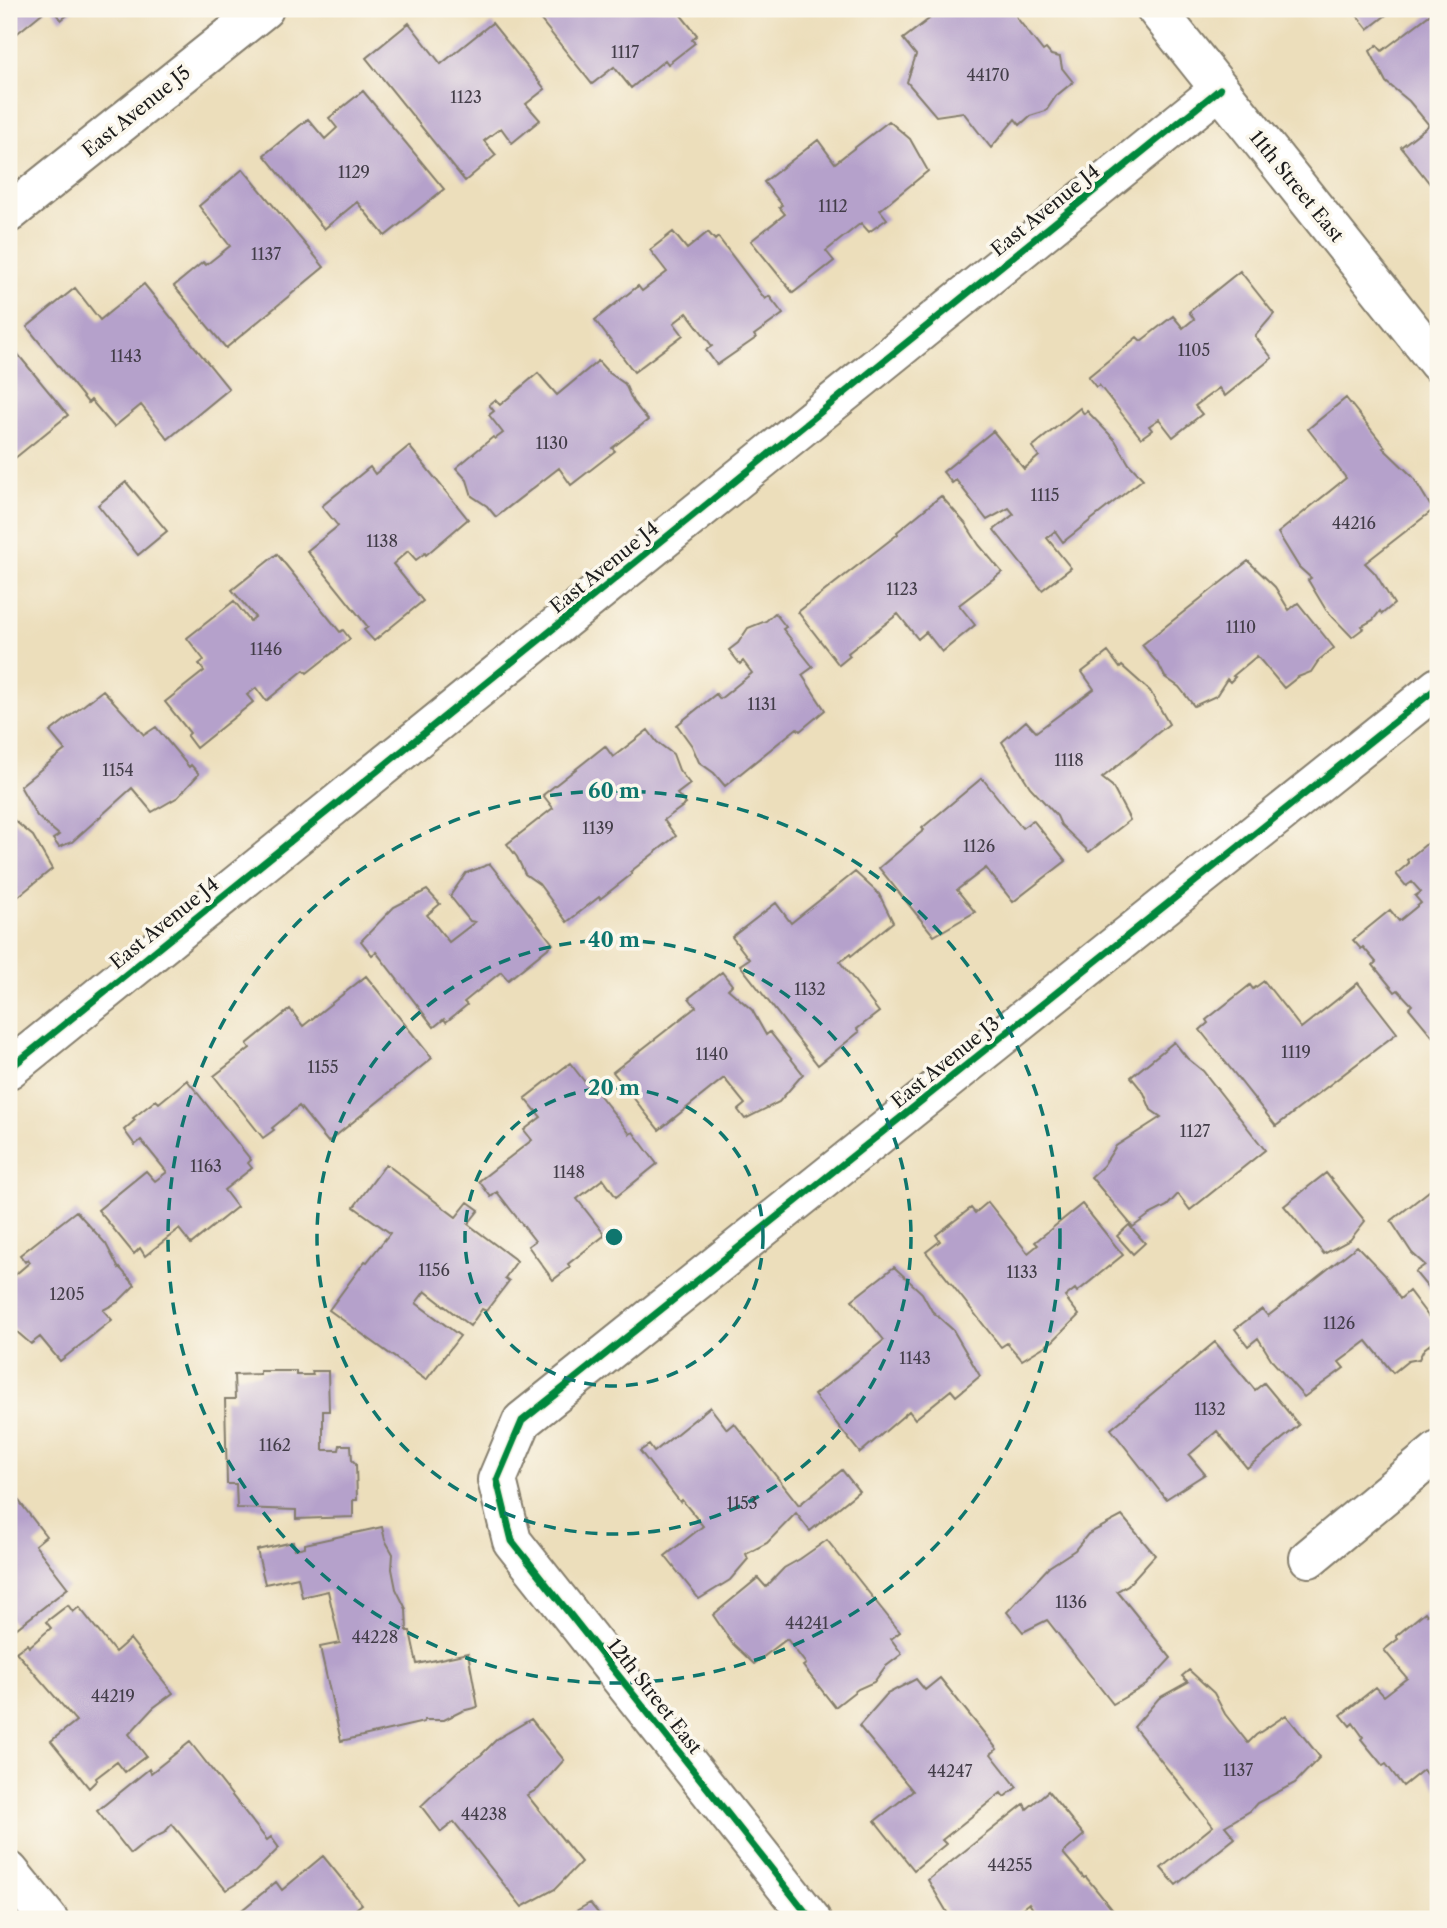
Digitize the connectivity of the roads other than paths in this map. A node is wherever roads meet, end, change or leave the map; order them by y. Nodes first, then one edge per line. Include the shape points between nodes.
1 (264, 9) edge
2 (1156, 9) edge
3 (1220, 89) junction
4 (9, 213) edge
5 (1438, 363) edge
6 (1438, 687) edge
7 (9, 1069) edge
8 (1438, 1451) edge
9 (497, 1480) joint
10 (1309, 1558) dead end
11 (9, 1871) edge
12 (48, 1919) edge
13 (811, 1919) edge

1 - 4 street, East Avenue J5
2 - 3 street, 11th Street East
3 - 5 street, 11th Street East
3 - 7 street, East Avenue J4
6 - 9 street, East Avenue J3 via 522,1421
8 - 10 street
9 - 13 street, 12th Street East via 512,1541
11 - 12 street

